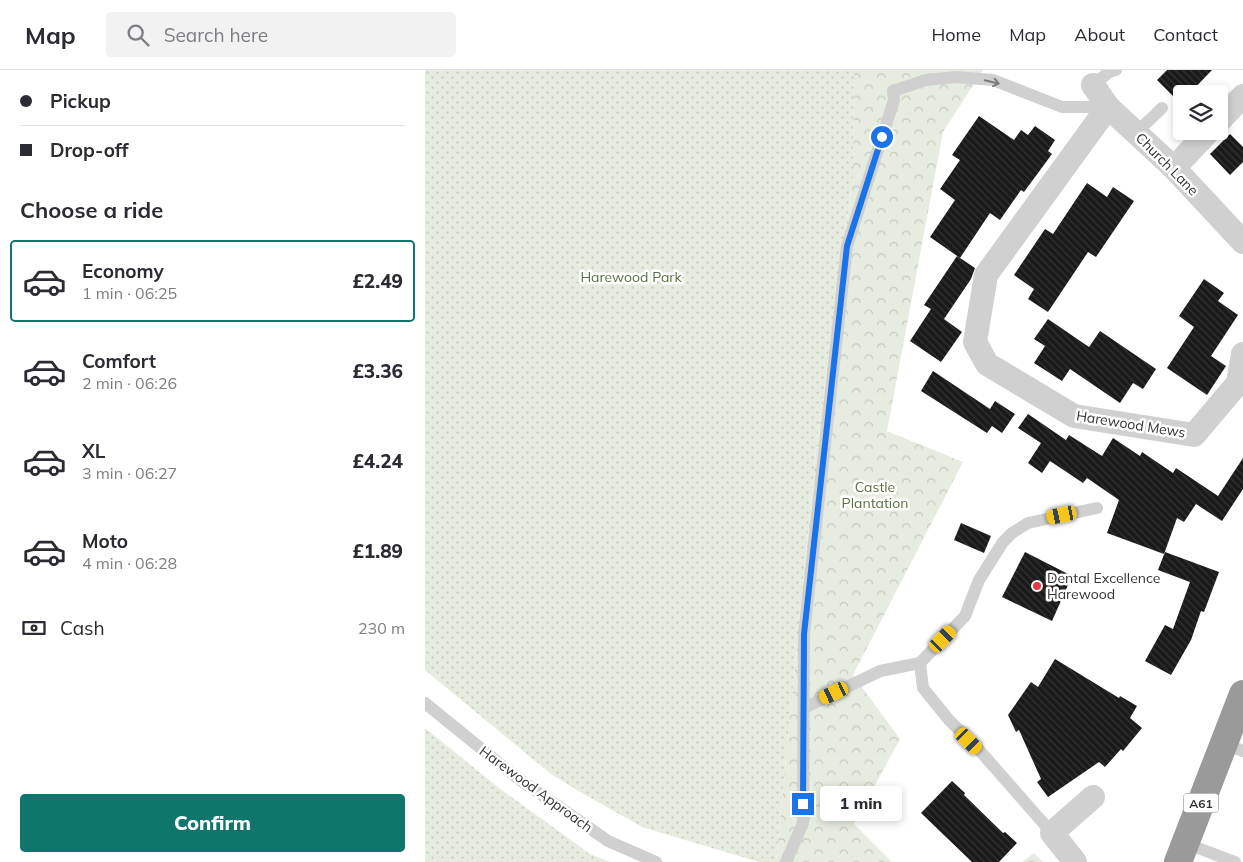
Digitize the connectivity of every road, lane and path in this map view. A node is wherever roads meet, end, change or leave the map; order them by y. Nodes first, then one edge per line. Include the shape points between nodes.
1 (1116, 70) edge
2 (1093, 85) joint
3 (1243, 96) edge
4 (1108, 107) junction
5 (1162, 108) dead end
6 (1228, 112) edge
7 (1136, 133) junction
8 (1200, 140) edge
9 (1174, 168) junction
10 (1243, 242) edge
11 (1243, 354) edge
12 (1097, 508) dead end
13 (920, 663) junction
14 (1243, 694) edge
15 (425, 703) edge
16 (803, 708) junction
17 (1233, 747) edge
18 (1093, 797) dead end
19 (1052, 833) junction
20 (1182, 852) edge
21 (656, 862) edge
22 (786, 862) edge
23 (1075, 862) edge
24 (1235, 862) edge

1 - 2 lane
2 - 4 street, Church Lane
3 - 6 street
4 - 7 street, Church Lane
4 - 11 street, Harewood Mews via 985,275 975,342 987,364 1074,416 1194,435 1238,383
16 -> 4 lane via 804,634 847,246 894,100 893,91 926,80 956,77 993,80 1062,107
5 - 7 lane
7 - 9 street, Church Lane
8 - 9 street
9 - 10 street, Church Lane
12 - 13 lane via 1028,523 1012,533 979,580 965,616
13 - 16 lane via 880,671
13 - 19 lane via 923,688
14 - 17 highway, A61
15 - 21 lane, Harewood Approach via 516,777 608,841
16 - 22 lane via 803,823
17 - 20 highway, A61
18 - 19 street
19 - 23 street
20 - 24 lane

